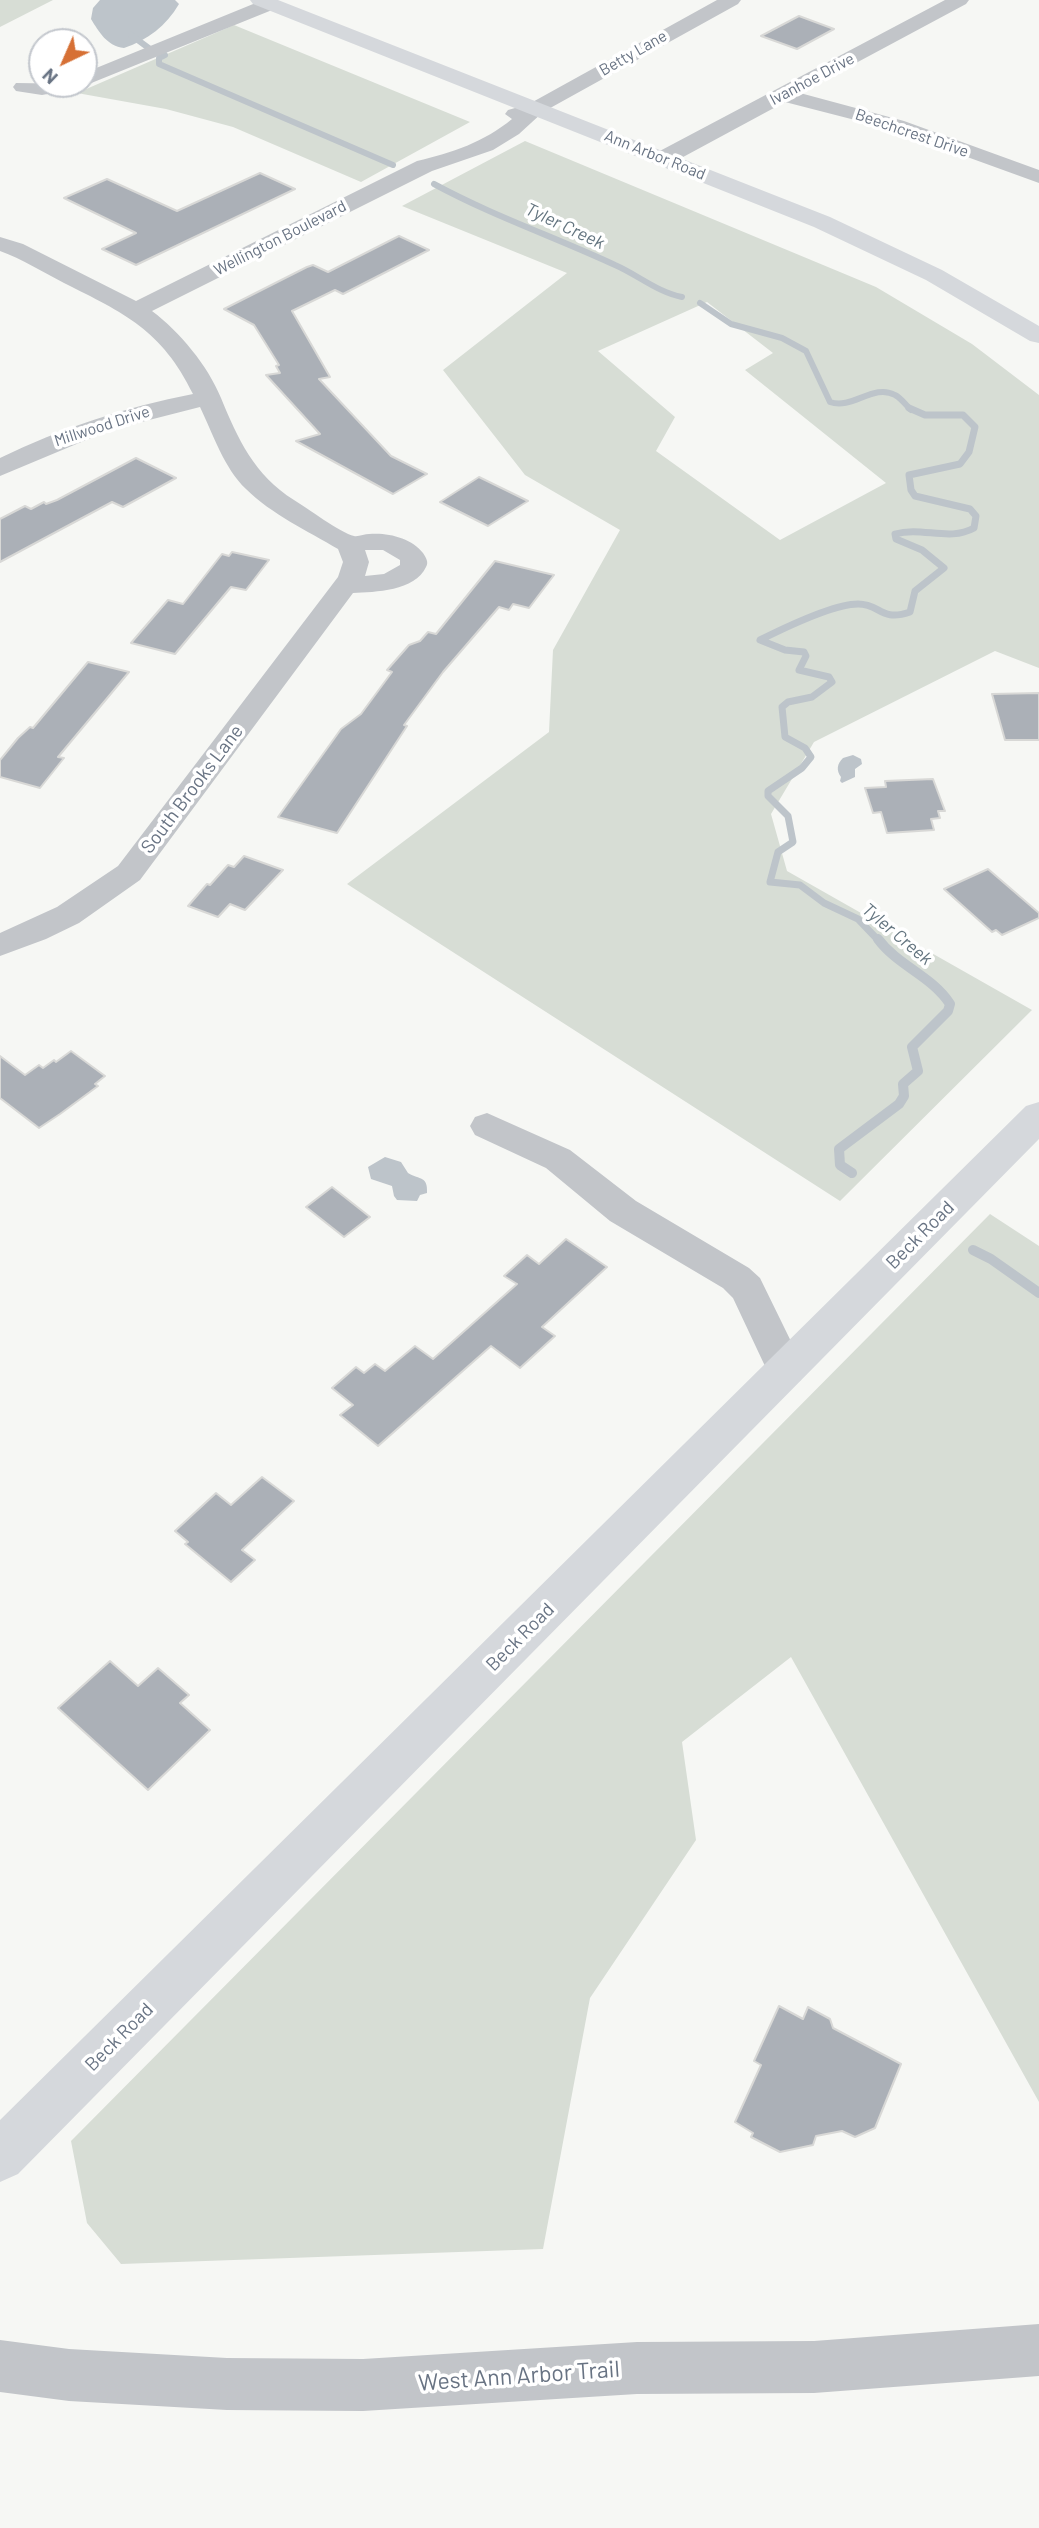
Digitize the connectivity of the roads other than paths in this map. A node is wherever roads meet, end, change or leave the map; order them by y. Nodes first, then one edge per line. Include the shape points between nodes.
1 (731, 0) edge
2 (959, 0) edge
3 (265, 2) edge
4 (98, 74) edge
5 (23, 86) dead end
6 (28, 87) edge
7 (783, 95) junction
8 (536, 108) junction
9 (664, 158) junction
10 (1039, 177) edge
11 (2, 237) edge
12 (136, 310) junction
13 (1039, 336) edge
14 (209, 398) junction
15 (0, 468) edge
16 (350, 545) junction
17 (345, 586) junction
18 (0, 946) edge
19 (1039, 1116) edge
20 (488, 1126) dead end
21 (786, 1370) junction
22 (0, 2156) edge
23 (1039, 2350) edge
24 (0, 2366) edge

1 - 8 street, Betty Lane
2 - 7 street, Ivanhoe Drive
3 - 4 street
3 - 8 main road, Ann Arbor Road
5 - 6 street
7 - 9 street, Ivanhoe Drive
7 - 10 street, Beechcrest Drive via 897,125
8 - 9 main road, Ann Arbor Road
8 - 12 street, Wellington Boulevard via 515,131 467,155 425,166
9 - 13 main road, Ann Arbor Road via 889,252
11 - 12 street
12 - 14 street via 183,354
14 - 15 street, Millwood Drive via 80,430
14 - 16 street via 253,482
16 - 17 street, South Brooks Lane via 355,571
16 - 17 street via 393,544 415,559 407,573 393,580
17 - 18 street, South Brooks Lane via 129,873 87,905
19 - 21 main road, Beck Road
20 - 21 street via 558,1159 623,1211 736,1278 747,1288
21 - 22 main road, Beck Road
23 - 24 street, West Ann Arbor Trail via 814,2367 637,2368 363,2385 227,2384 69,2375

